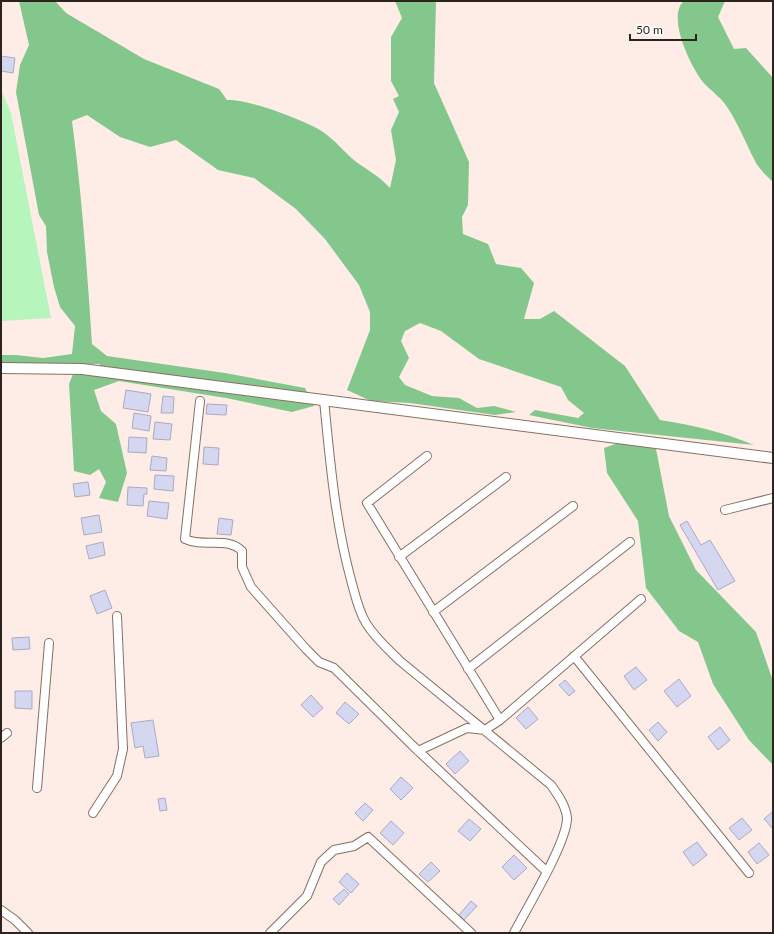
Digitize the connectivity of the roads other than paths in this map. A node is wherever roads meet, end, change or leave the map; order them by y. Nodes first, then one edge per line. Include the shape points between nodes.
1 (1, 368) edge
2 (324, 400) junction
3 (200, 401) dead end
4 (427, 456) dead end
5 (773, 458) edge
6 (506, 477) dead end
7 (773, 498) edge
8 (573, 506) dead end
9 (725, 510) dead end
10 (630, 542) dead end
11 (399, 557) junction
12 (641, 599) dead end
13 (433, 612) junction
14 (117, 616) dead end
15 (49, 643) dead end
16 (574, 656) junction
17 (468, 669) junction
18 (500, 720) junction
19 (485, 730) junction
20 (418, 751) junction
21 (37, 788) dead end
22 (93, 813) dead end
23 (546, 871) junction
24 (750, 873) dead end
25 (1, 910) edge
26 (28, 933) edge
27 (270, 933) edge
28 (471, 933) edge
29 (514, 933) edge

1 - 2 street via 82,369
2 - 5 street
2 - 19 street via 335,508 345,558 365,622 379,641 400,661
3 - 20 street via 185,539 195,544 219,543 236,546 242,551 242,567 251,587 301,644 319,662 334,668
4 - 11 street via 367,503
6 - 11 street
7 - 9 street
8 - 13 street
10 - 17 street
11 - 13 street
12 - 16 street
13 - 17 street
14 - 22 street via 122,749 116,776
15 - 21 street
16 - 18 street
16 - 24 street
17 - 18 street
18 - 19 street
19 - 20 street via 467,728
19 - 23 street via 551,785 562,800 567,818 562,840
20 - 23 street
23 - 29 street
25 - 26 street
27 - 28 street via 307,896 321,862 334,850 354,846 368,837

